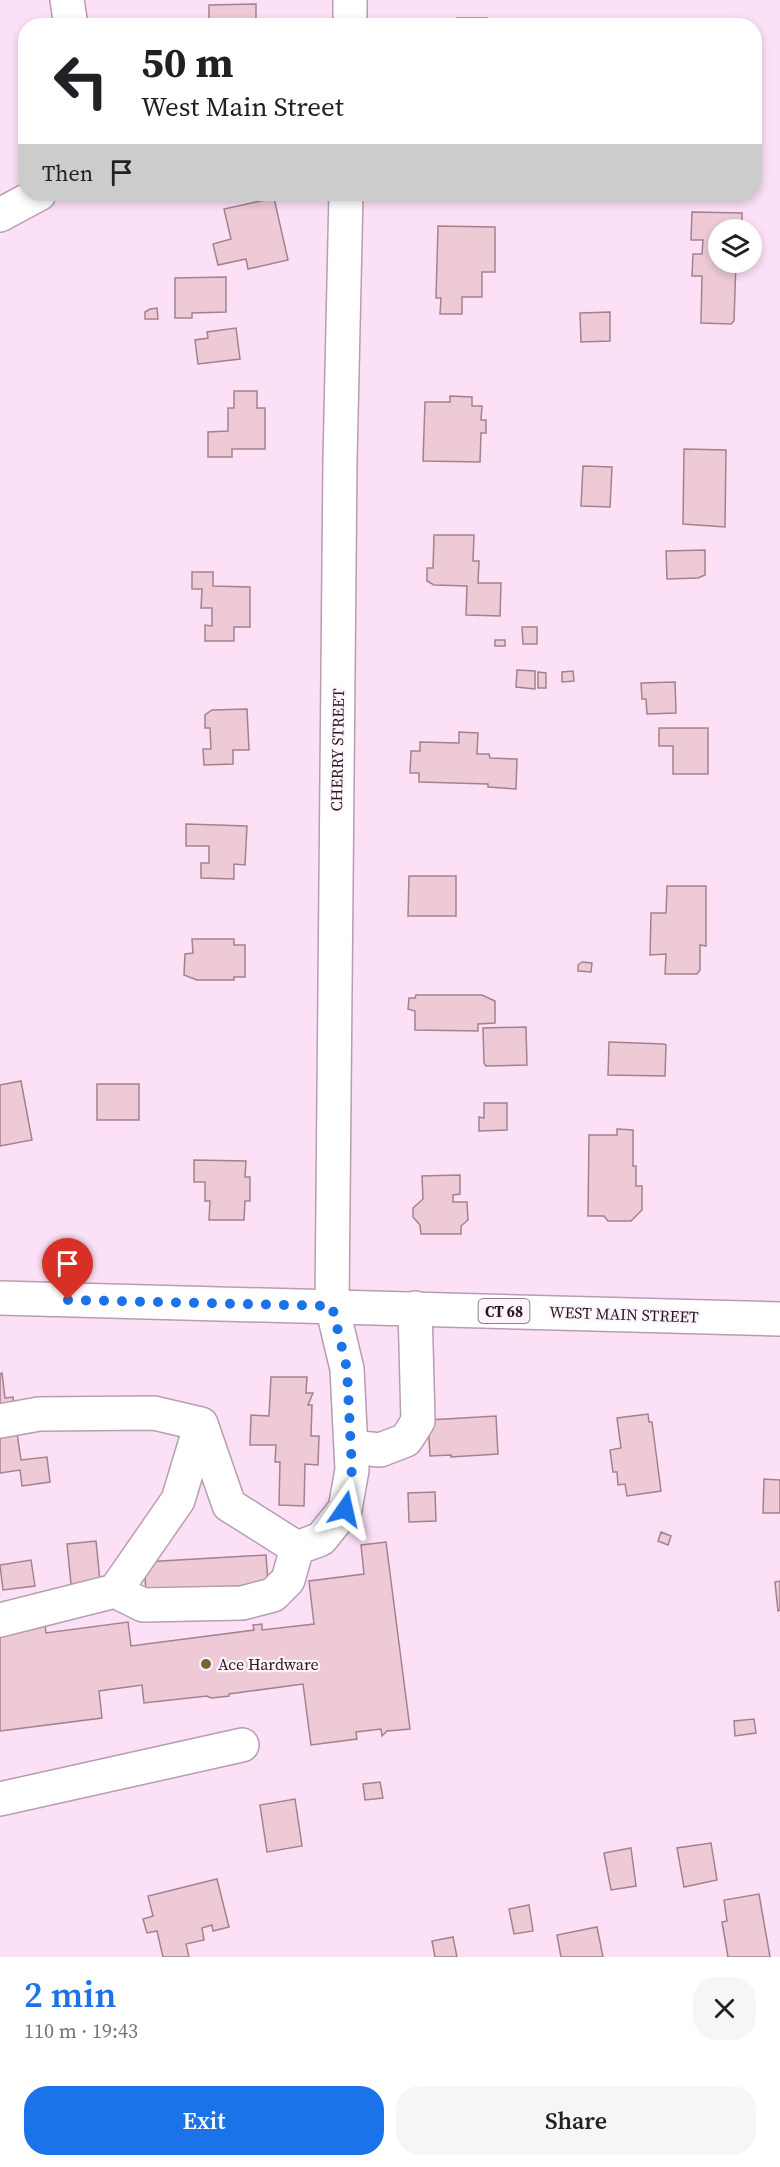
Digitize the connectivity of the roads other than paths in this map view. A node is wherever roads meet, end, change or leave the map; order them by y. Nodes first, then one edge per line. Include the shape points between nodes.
1 (67, 0) edge
2 (350, 0) edge
3 (70, 18) edge
4 (350, 18) edge
5 (26, 201) edge
6 (346, 201) edge
7 (0, 215) edge
8 (0, 1298) edge
9 (332, 1306) junction
10 (415, 1308) junction
11 (780, 1319) edge
12 (0, 1420) edge
13 (201, 1424) junction
14 (351, 1447) junction
15 (297, 1548) junction
16 (115, 1592) junction
17 (0, 1620) edge
18 (242, 1745) dead end
19 (0, 1799) edge

1 - 3 street
2 - 4 street
5 - 7 street
6 - 9 street, CHERRY STREET
8 - 9 street, WEST MAIN STREET / CT 68
9 - 10 street, WEST MAIN STREET / CT 68
9 - 14 street, CHERRY STREET via 347,1369
10 - 11 street, WEST MAIN STREET / CT 68
10 - 14 street via 418,1421 406,1440 380,1450
12 - 13 street via 39,1414 154,1413
13 - 15 street via 229,1505
13 - 16 street via 178,1500
14 - 15 street, CHERRY STREET via 352,1470 345,1509 321,1539
15 - 16 street via 288,1580 273,1595 242,1602 143,1605
16 - 17 street
18 - 19 street

